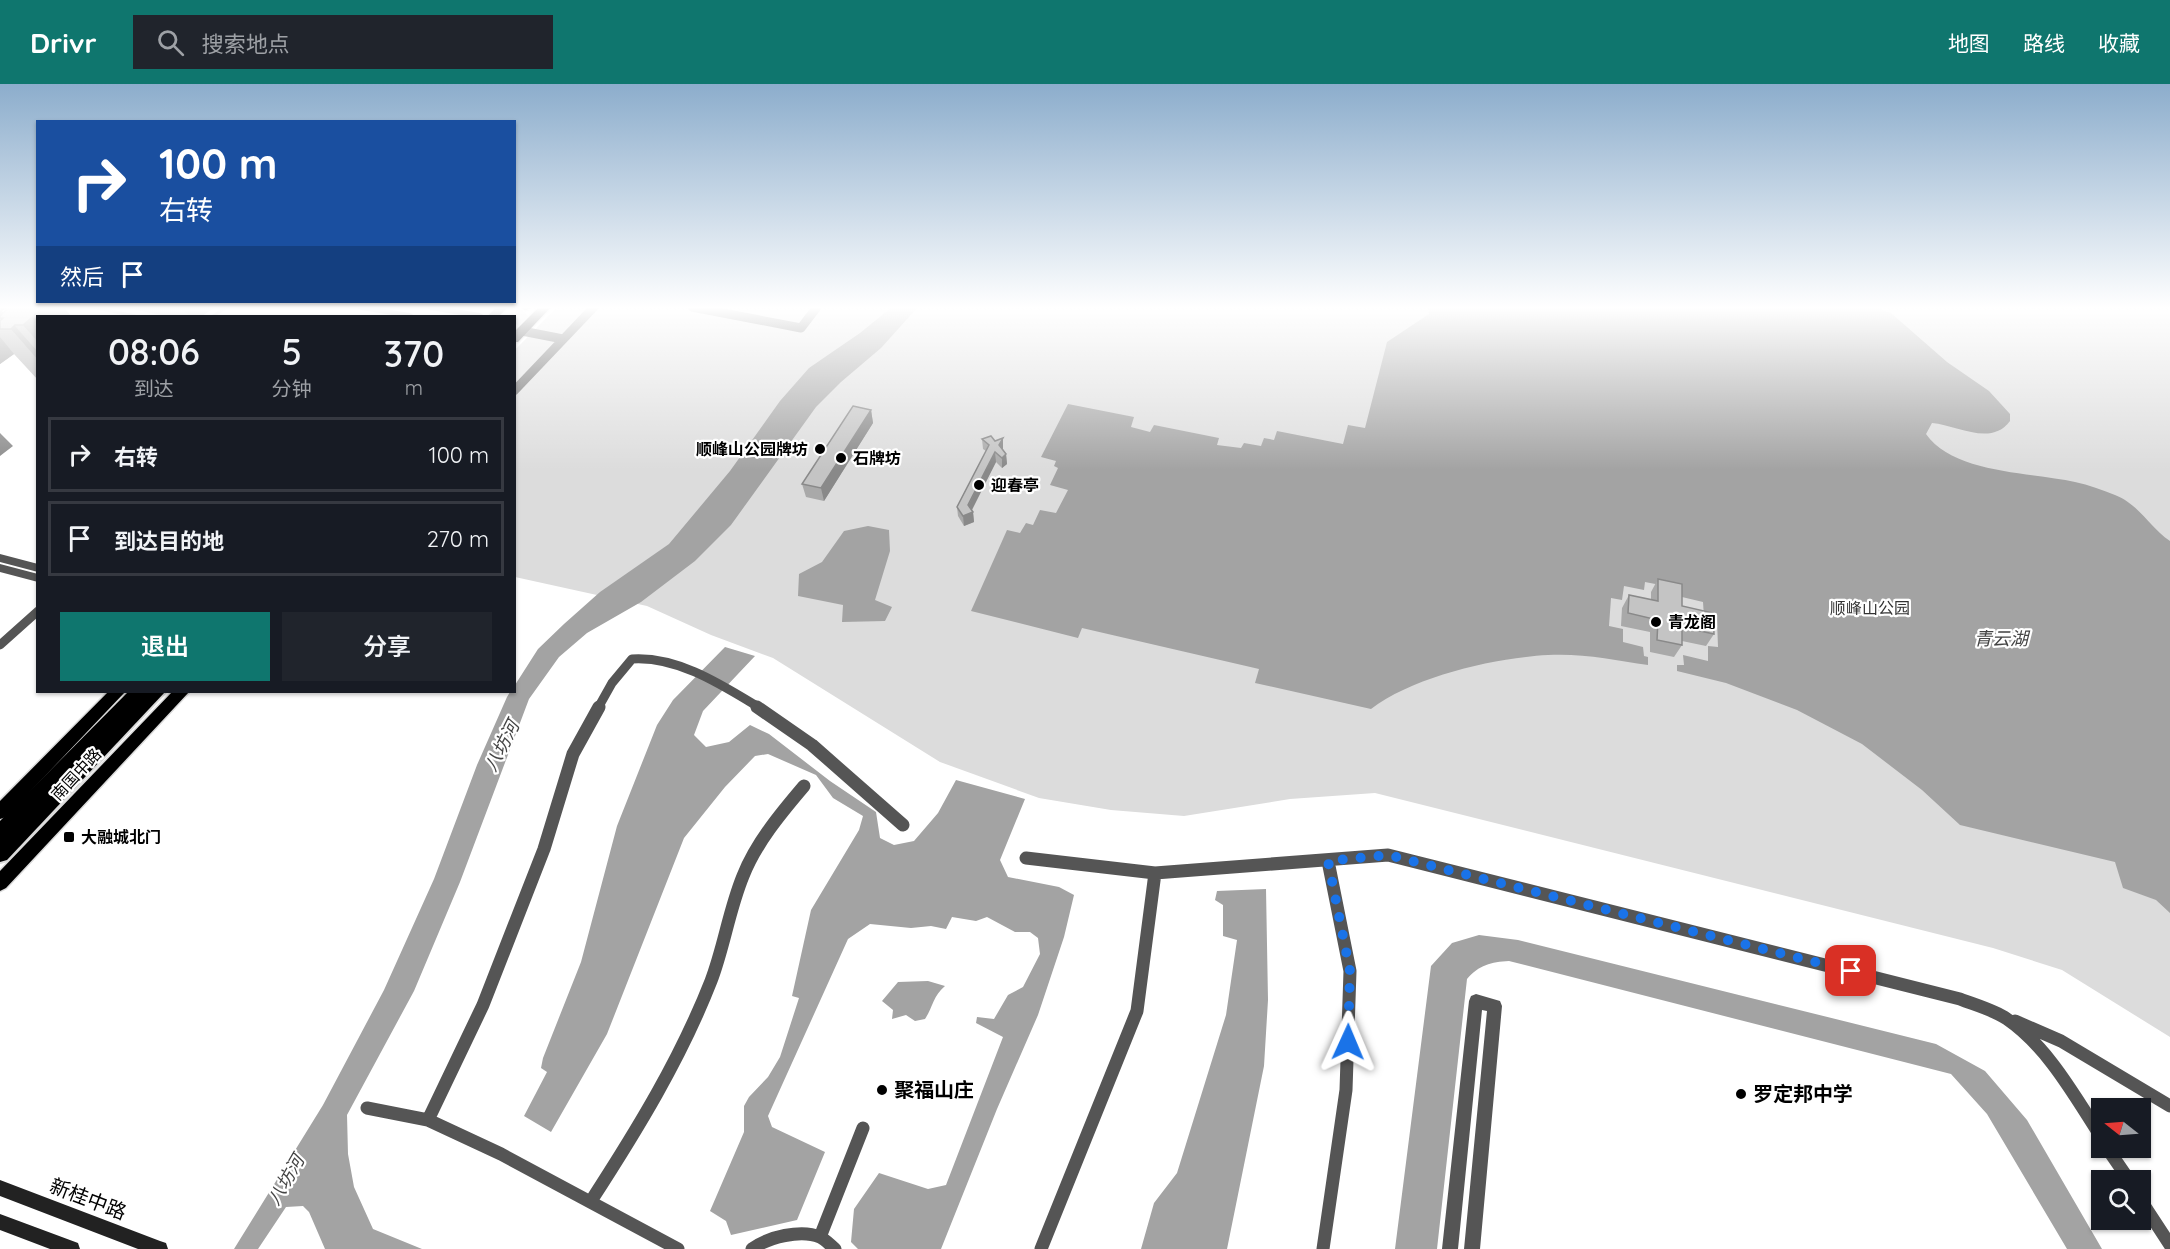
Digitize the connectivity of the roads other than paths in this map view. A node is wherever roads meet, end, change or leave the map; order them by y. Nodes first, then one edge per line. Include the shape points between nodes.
1 (541, 361) edge
2 (516, 389) edge
3 (0, 558) edge
4 (36, 567) edge
5 (0, 568) edge
6 (36, 577) edge
7 (36, 613) edge
8 (0, 645) edge
9 (116, 693) edge
10 (137, 693) edge
11 (157, 693) edge
12 (180, 693) edge
13 (804, 786) dead end
14 (0, 812) edge
15 (903, 825) dead end
16 (0, 833) edge
17 (0, 854) edge
18 (1026, 858) dead end
19 (1328, 861) junction
20 (1155, 873) junction
21 (0, 883) edge
22 (2006, 1018) junction
23 (2170, 1106) edge
24 (367, 1108) dead end
25 (428, 1120) junction
26 (2091, 1121) edge
27 (863, 1128) dead end
28 (0, 1188) edge
29 (591, 1201) junction
30 (2151, 1216) edge
31 (0, 1222) edge
32 (820, 1237) junction
33 (2170, 1245) edge
34 (72, 1249) edge
35 (160, 1249) edge
36 (678, 1249) edge
37 (752, 1249) edge
38 (835, 1249) edge
39 (1041, 1249) edge
40 (1323, 1249) edge
41 (1450, 1249) edge
42 (1472, 1249) edge

1 - 2 street
3 - 4 street
5 - 6 street
7 - 8 street
9 - 14 main road, 南国中路
10 - 16 highway, 南国中路
11 - 17 highway, 南国中路
12 - 21 main road, 南国中路
13 - 29 street via 774,822 743,875 711,980 686,1037 649,1111
15 - 25 street via 785,723 669,660 632,658 612,683 573,754 544,849 483,1005
18 - 20 street
19 - 20 street
19 - 22 street via 1388,855 1938,993
19 - 40 street via 1350,971 1346,1090
20 - 39 street via 1137,1011
22 - 23 street via 2061,1041
22 - 26 street via 2059,1072
24 - 25 street
25 - 29 street
27 - 32 street
28 - 35 main road, 新桂中路
29 - 36 street
30 - 33 street
31 - 34 main road
32 - 37 street via 794,1235 757,1244
32 - 38 street
41 - 42 street via 1476,1001 1495,1006

